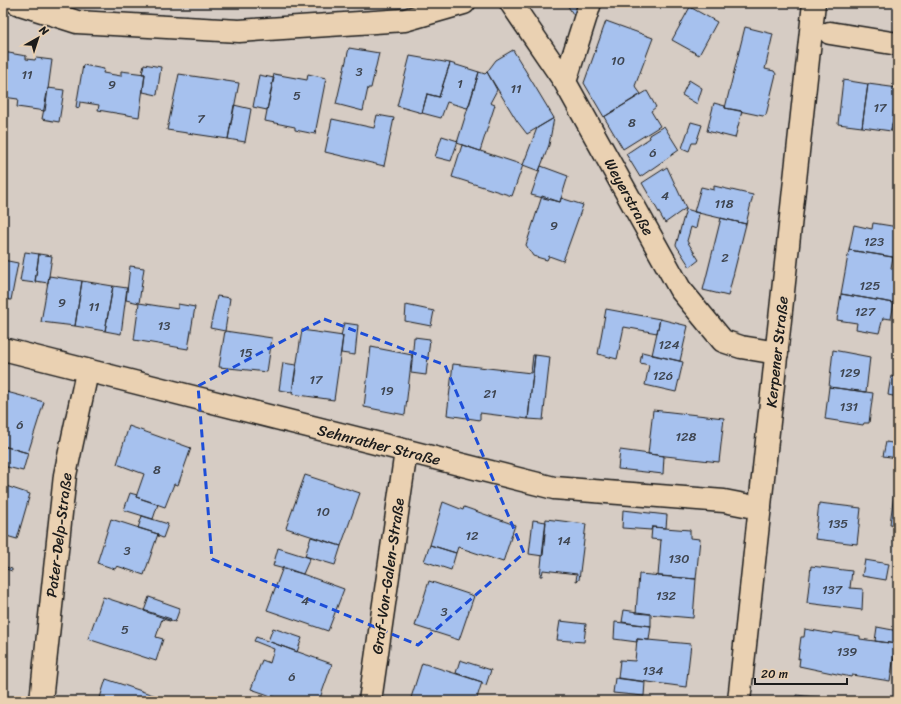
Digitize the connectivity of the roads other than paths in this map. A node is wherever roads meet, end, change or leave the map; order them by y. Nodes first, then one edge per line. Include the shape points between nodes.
1 (17, 3) edge
2 (464, 3) edge
3 (510, 3) edge
4 (590, 3) edge
5 (814, 3) edge
6 (830, 33) dead end
7 (898, 44) edge
8 (565, 82) junction
9 (3, 349) edge
10 (777, 353) junction
11 (87, 372) junction
12 (406, 452) junction
13 (760, 508) junction
14 (40, 701) edge
15 (370, 701) edge
16 (739, 701) edge

1 - 2 street via 77,22 239,31 405,20
3 - 8 street, Weyerstraße
4 - 8 street
5 - 10 street, Kerpener Straße
6 - 7 street
8 - 10 street, Weyerstraße via 680,289 723,341
9 - 11 street, Sehnrather Straße
10 - 13 street, Kerpener Straße
11 - 12 street, Sehnrather Straße
11 - 14 street, Pater-Delp-Straße via 65,475
12 - 13 street, Sehnrather Straße via 554,488 724,501
12 - 15 street, Graf-Von-Galen-Straße
13 - 16 street, Kerpener Straße

